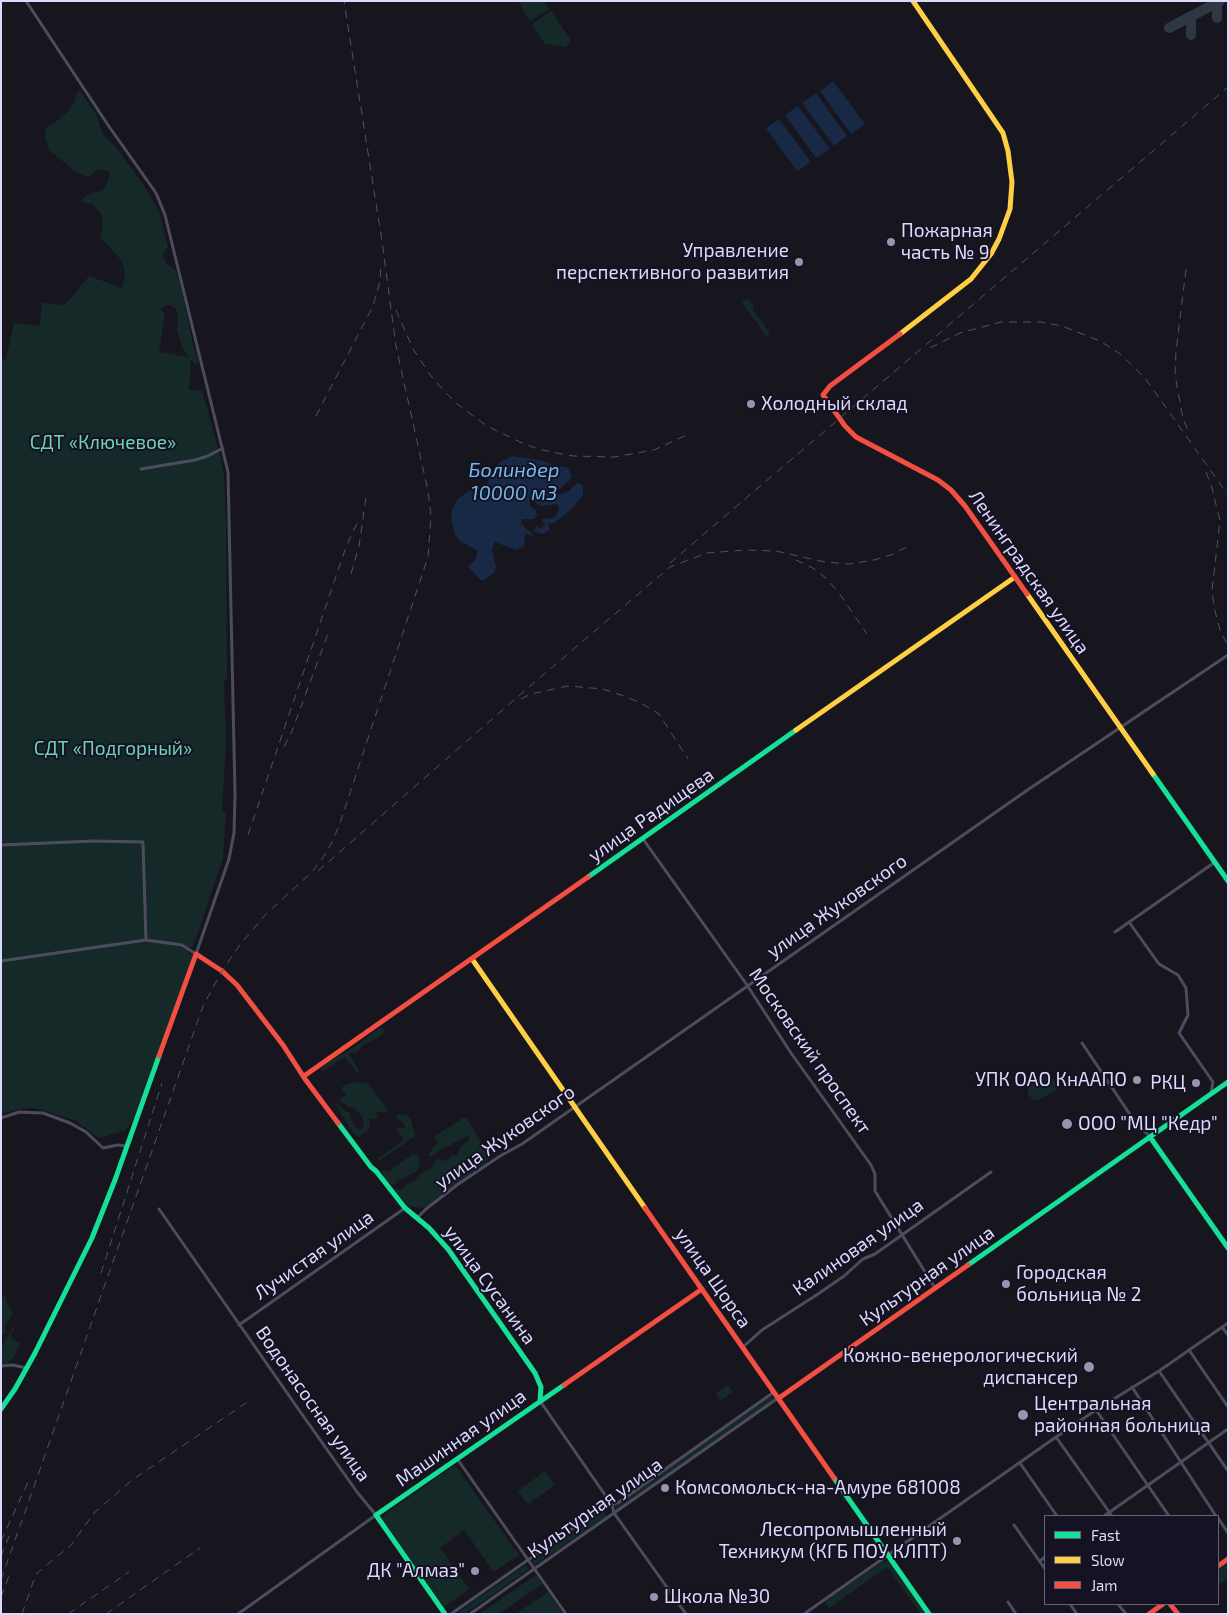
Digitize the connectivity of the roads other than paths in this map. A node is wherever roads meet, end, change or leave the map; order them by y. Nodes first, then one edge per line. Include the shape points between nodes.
1 (26, 1) edge
2 (913, 1) edge
3 (223, 448) junction
4 (142, 469) dead end
5 (1015, 578) junction
6 (1228, 655) edge
7 (1120, 727) junction
8 (642, 839) junction
9 (1, 845) edge
10 (1215, 862) junction
11 (1228, 881) edge
12 (1129, 922) junction
13 (1115, 932) dead end
14 (146, 940) junction
15 (196, 954) junction
16 (472, 958) junction
17 (1, 961) edge
18 (747, 985) junction
19 (1082, 1043) dead end
20 (304, 1076) junction
21 (1228, 1082) edge
22 (1211, 1094) junction
23 (575, 1106) junction
24 (1, 1118) edge
25 (1150, 1137) junction
26 (126, 1146) junction
27 (991, 1172) dead end
28 (405, 1208) junction
29 (159, 1210) dead end
30 (417, 1218) junction
31 (902, 1234) junction
32 (1228, 1248) edge
33 (935, 1288) junction
34 (702, 1289) junction
35 (1228, 1324) edge
36 (239, 1325) junction
37 (1222, 1327) junction
38 (1228, 1335) edge
39 (743, 1347) junction
40 (1189, 1350) junction
41 (1, 1366) edge
42 (26, 1368) junction
43 (1159, 1371) junction
44 (1132, 1387) junction
45 (774, 1392) junction
46 (778, 1398) junction
47 (540, 1401) junction
48 (1228, 1407) edge
49 (1, 1409) edge
50 (1096, 1410) junction
51 (1228, 1429) edge
52 (1056, 1437) junction
53 (1208, 1442) junction
54 (458, 1460) junction
55 (1180, 1462) junction
56 (1020, 1463) junction
57 (1228, 1471) edge
58 (1148, 1485) junction
59 (612, 1505) junction
60 (614, 1513) junction
61 (1111, 1514) edge
62 (1056, 1515) edge
63 (1168, 1515) edge
64 (1216, 1515) edge
65 (376, 1516) junction
66 (1219, 1520) edge
67 (1014, 1525) dead end
68 (1228, 1533) edge
69 (889, 1555) junction
70 (1044, 1558) edge
71 (528, 1560) junction
72 (1040, 1561) junction
73 (1044, 1567) edge
74 (534, 1569) junction
75 (1008, 1602) dead end
76 (1162, 1605) edge
77 (238, 1614) edge
78 (445, 1614) edge
79 (451, 1614) edge
80 (470, 1614) edge
81 (566, 1614) edge
82 (686, 1614) edge
83 (804, 1614) edge
84 (929, 1614) edge
85 (1016, 1614) edge
86 (1149, 1614) edge

1 - 3 street via 162,204
2 - 5 street, Ленинградская улица via 1002,133 1012,182 1010,209 999,239 971,279 844,375 823,395 856,437 951,490 976,520
3 - 4 street via 195,460
3 - 15 street via 229,500 234,833 229,859
5 - 7 street, Ленинградская улица
5 - 8 street, улица Радищева
6 - 7 street, улица Жуковского
7 - 10 street, Ленинградская улица
7 - 18 street, улица Жуковского
8 - 16 street, улица Радищева
8 - 18 street, Московский проспект
9 - 14 street via 143,842
10 - 11 street, Ленинградская улица
10 - 12 street
12 - 13 street
12 - 22 street via 1158,964 1178,975 1186,988 1188,1015 1179,1033 1213,1082
14 - 15 street via 182,945
14 - 17 street
15 - 20 street, улица Сусанина via 237,985
15 - 26 street
16 - 20 street, улица Радищева
16 - 23 street, улица Щорса
18 - 23 street, улица Жуковского
18 - 31 street, Московский проспект via 871,1165 875,1174 875,1190
19 - 25 street via 1131,1116
20 - 28 street, улица Сусанина
21 - 22 street, Культурная улица
22 - 25 street, Культурная улица
23 - 30 street, улица Жуковского via 457,1186
23 - 34 street, улица Щорса
24 - 26 street via 19,1112 43,1113 86,1132 103,1148
25 - 32 street
25 - 33 street, Культурная улица
26 - 42 street via 92,1238
27 - 31 street, Калиновая улица
28 - 30 street, улица Сусанина
28 - 36 street, Лучистая улица
29 - 36 street, Водонасосная улица
30 - 47 street, улица Сусанина via 448,1249 536,1373 541,1387
31 - 33 street, Московский проспект
31 - 39 street, Калиновая улица via 762,1330
33 - 46 street, Культурная улица
34 - 39 street, улица Щорса
34 - 47 street, Машинная улица
35 - 37 street
36 - 65 street, Водонасосная улица
37 - 38 street
37 - 40 street
39 - 45 street, улица Щорса
40 - 43 street
40 - 48 street
41 - 42 street
42 - 49 street
43 - 44 street
43 - 53 street
44 - 50 street
44 - 55 street
45 - 46 street, улица Щорса
45 - 59 street, Культурная улица
46 - 60 street, Культурная улица
46 - 69 street, улица Щорса
47 - 54 street, Машинная улица
47 - 59 street, улица Сусанина
50 - 52 street
50 - 58 street
51 - 53 street
52 - 56 street
52 - 61 street
53 - 55 street
53 - 57 street
54 - 65 street, Машинная улица
54 - 71 street
55 - 58 street
55 - 64 street
56 - 62 street
56 - 69 street
58 - 61 street
58 - 63 street
59 - 60 street, улица Сусанина
59 - 71 street, Культурная улица via 599,1510
60 - 74 street, Культурная улица
60 - 82 street, улица Сусанина
65 - 77 street, Машинная улица
65 - 78 street, Водонасосная улица
66 - 68 street
67 - 72 street
69 - 83 street
69 - 84 street, улица Щорса
70 - 72 street
71 - 74 street
71 - 79 street, Культурная улица
72 - 73 street
74 - 80 street, Культурная улица
74 - 81 street
75 - 85 street
76 - 86 street

